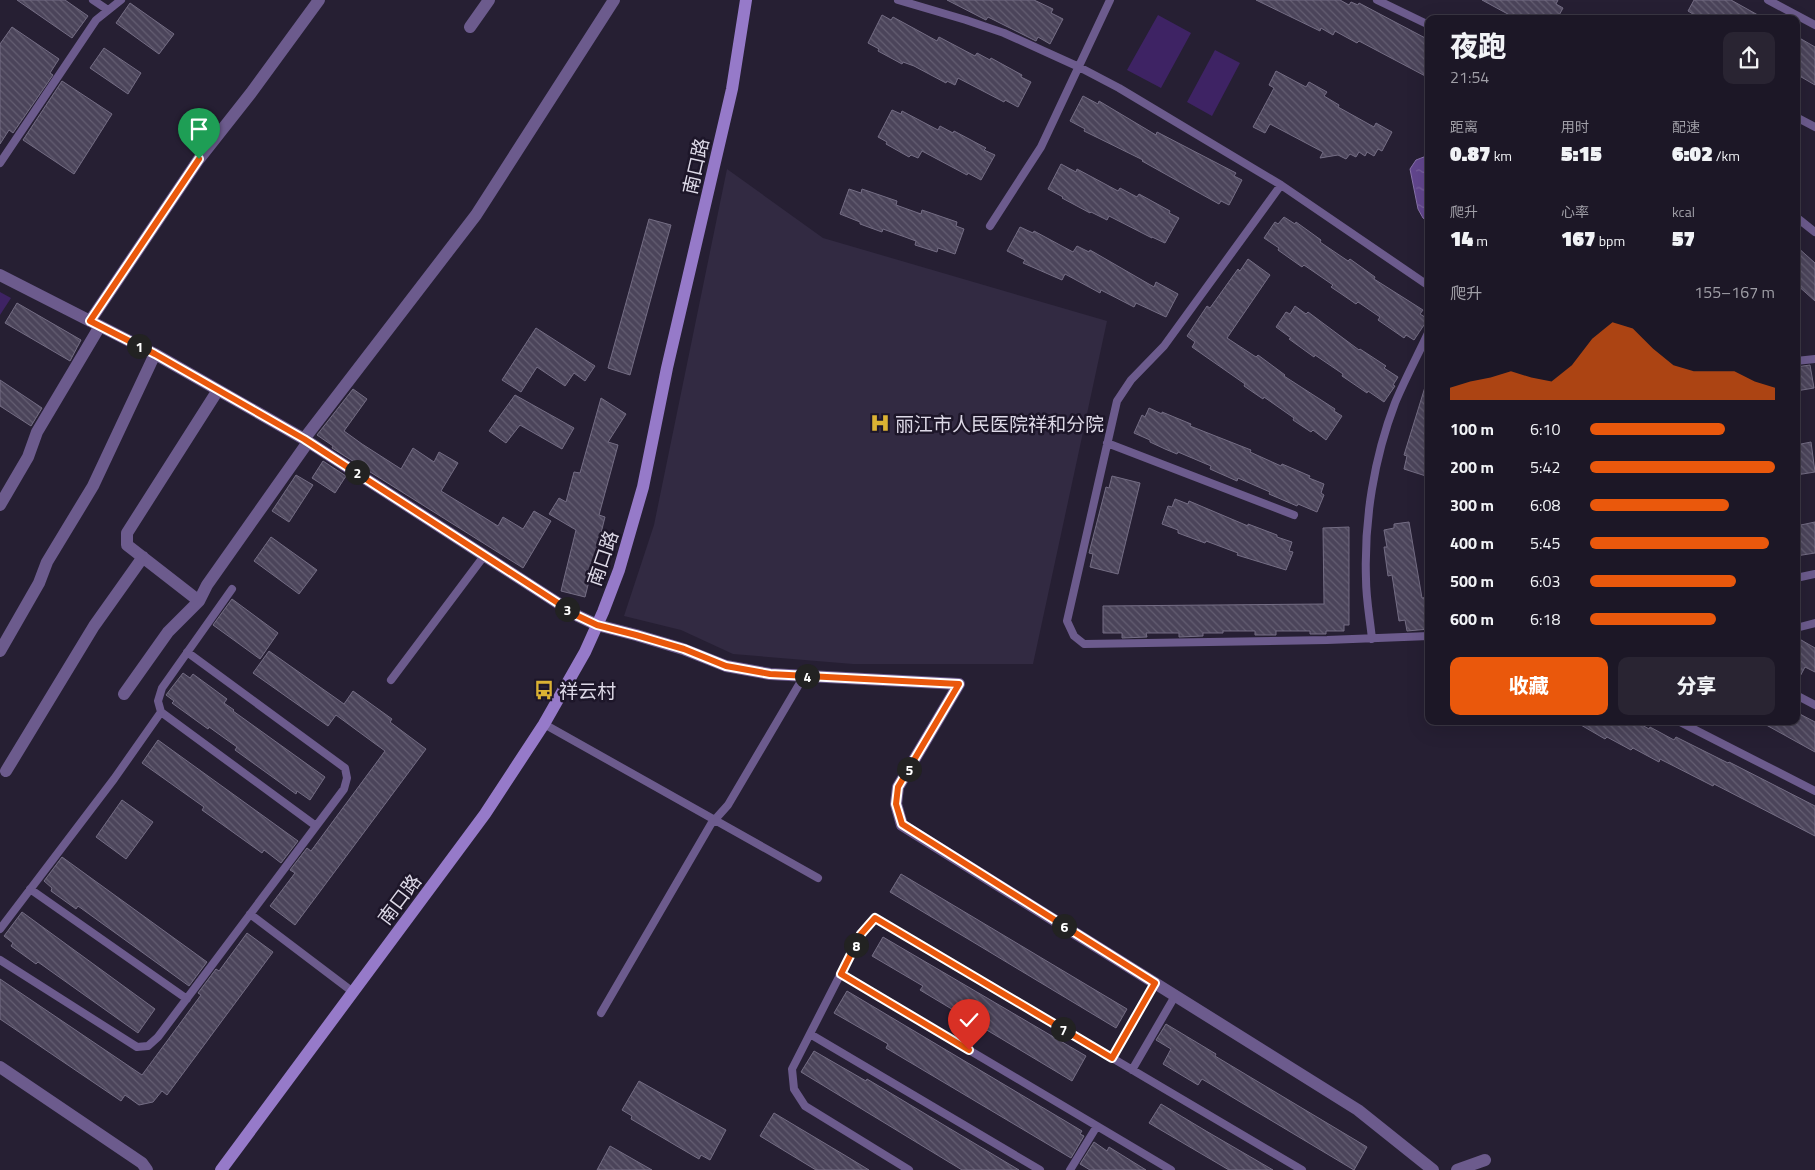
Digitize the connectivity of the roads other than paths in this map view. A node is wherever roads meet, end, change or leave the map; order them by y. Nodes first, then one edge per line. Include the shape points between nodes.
1 (93, 0) edge
2 (121, 0) edge
3 (319, 0) edge
4 (489, 0) edge
5 (614, 0) edge
6 (746, 0) edge
7 (898, 0) edge
8 (1110, 0) edge
9 (1377, 0) edge
10 (1768, 0) edge
11 (108, 10) junction
12 (1796, 15) edge
13 (1800, 17) edge
14 (1425, 23) edge
15 (1815, 25) edge
16 (470, 27) dead end
17 (1079, 67) junction
18 (1800, 119) edge
19 (1815, 127) edge
20 (0, 162) edge
21 (1281, 185) junction
22 (1800, 220) edge
23 (990, 226) dead end
24 (1815, 232) edge
25 (0, 275) edge
26 (1425, 283) edge
27 (95, 324) junction
28 (1425, 339) edge
29 (155, 354) junction
30 (1815, 359) edge
31 (1800, 361) edge
32 (218, 390) junction
33 (306, 440) junction
34 (1107, 442) junction
35 (0, 505) edge
36 (1294, 515) dead end
37 (484, 556) junction
38 (142, 557) junction
39 (1815, 574) edge
40 (1800, 577) edge
41 (232, 589) dead end
42 (199, 601) junction
43 (1815, 623) edge
44 (597, 625) junction
45 (1800, 627) edge
46 (1425, 636) edge
47 (1372, 639) junction
48 (0, 651) edge
49 (187, 652) junction
50 (804, 676) junction
51 (390, 680) dead end
52 (124, 694) dead end
53 (1800, 697) edge
54 (1815, 705) edge
55 (161, 712) junction
56 (544, 724) junction
57 (1686, 725) edge
58 (6, 771) dead end
59 (1815, 791) edge
60 (714, 820) junction
61 (316, 826) junction
62 (818, 878) dead end
63 (30, 889) junction
64 (250, 914) junction
65 (0, 929) edge
66 (0, 960) edge
67 (841, 974) junction
68 (1155, 983) junction
69 (354, 992) junction
70 (1176, 996) junction
71 (187, 999) junction
72 (601, 1012) dead end
73 (810, 1034) junction
74 (1112, 1058) junction
75 (0, 1067) edge
76 (1132, 1070) junction
77 (1097, 1126) junction
78 (1486, 1160) dead end
79 (147, 1170) edge
80 (221, 1170) edge
81 (910, 1170) edge
82 (1040, 1170) edge
83 (1070, 1170) edge
84 (1171, 1170) edge
85 (1302, 1170) edge
86 (1433, 1170) edge
87 (1457, 1170) edge

1 - 11 lane
2 - 11 lane
3 - 27 street via 199,159
4 - 16 street
5 - 33 street via 476,215
6 - 44 main road, 南口路 via 732,89 667,368 643,487 619,570
7 - 17 lane via 1004,33
8 - 17 lane
9 - 14 lane
10 - 12 lane
11 - 20 lane via 96,20
13 - 15 lane
17 - 21 lane
17 - 23 lane via 1041,147
18 - 19 lane
21 - 26 lane
21 - 34 lane via 1164,346 1116,400
22 - 24 lane
25 - 27 street
27 - 29 street
27 - 35 street
28 - 47 lane via 1395,403 1376,468 1366,553
29 - 32 street
29 - 48 street via 93,486 47,562 39,583
30 - 31 lane
32 - 33 street
32 - 38 street via 127,533 127,545
33 - 37 street
33 - 42 street
34 - 36 lane
34 - 47 lane via 1067,621 1070,632 1078,641 1084,644
37 - 44 street
37 - 51 lane
38 - 42 street
38 - 58 street via 94,626
39 - 40 lane
41 - 49 lane
42 - 52 street via 168,632
43 - 45 lane
44 - 50 street via 684,649 726,666
44 - 56 main road, 南口路
46 - 47 lane
49 - 55 lane via 159,694
49 - 61 lane via 345,768 344,789
50 - 60 lane via 728,804
50 - 68 street via 959,684 898,787 896,804 902,824
53 - 54 lane
55 - 61 lane
55 - 63 lane via 114,780
56 - 60 lane
56 - 69 main road, 南口路 via 485,814
57 - 59 lane
60 - 62 lane
60 - 72 lane
61 - 64 lane
63 - 65 lane
63 - 71 lane
64 - 69 lane
64 - 71 lane
66 - 71 lane via 137,1047 154,1042
67 - 73 lane
67 - 74 lane via 861,934 875,918
67 - 77 lane
68 - 70 street
68 - 74 lane
69 - 80 main road, 南口路
70 - 76 lane
70 - 86 street via 1358,1110
73 - 81 lane via 792,1069 794,1089 800,1101
73 - 82 lane
74 - 76 lane
75 - 79 street via 142,1163
76 - 85 lane
77 - 83 lane
77 - 84 lane
78 - 87 street

